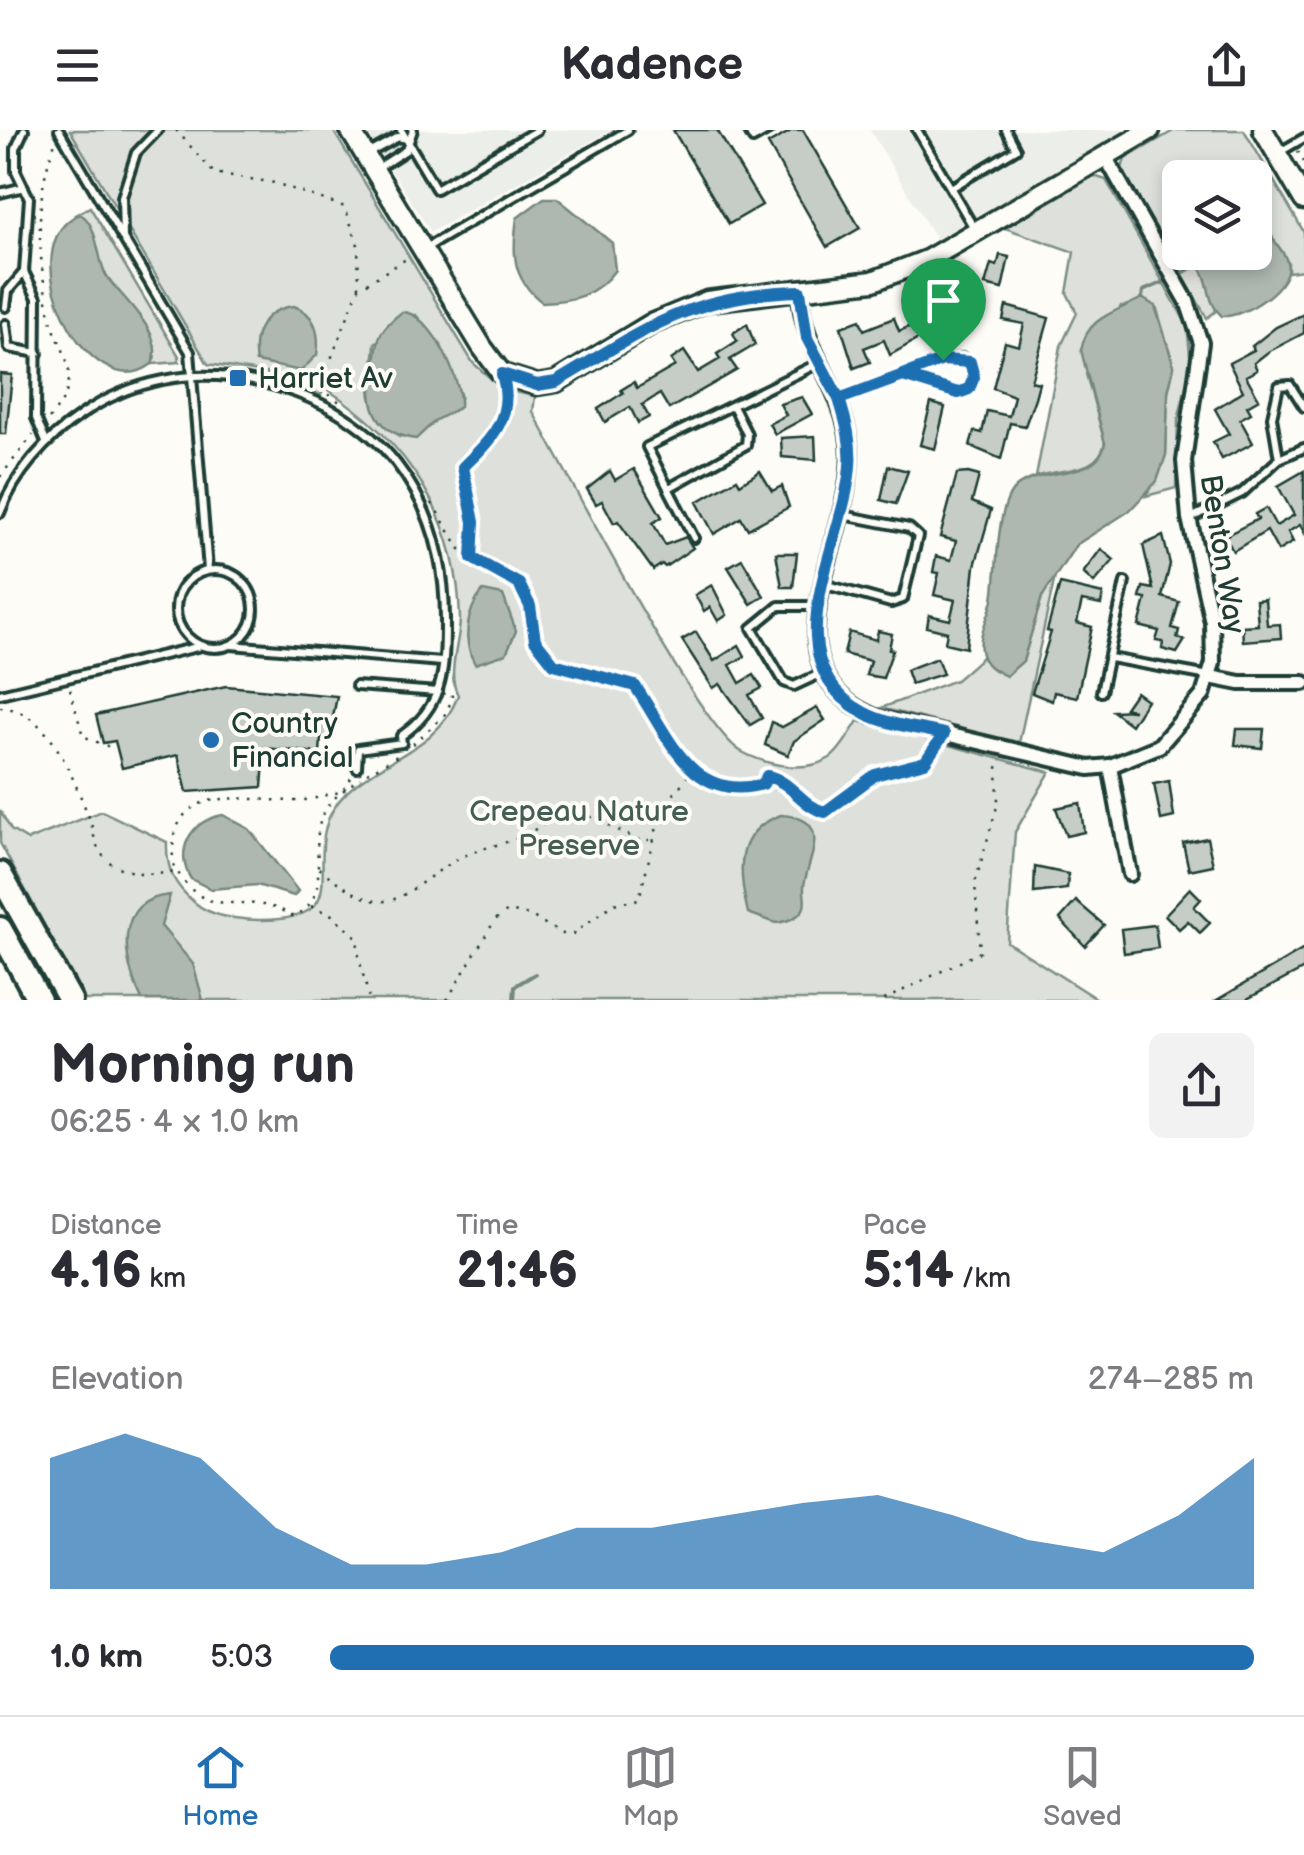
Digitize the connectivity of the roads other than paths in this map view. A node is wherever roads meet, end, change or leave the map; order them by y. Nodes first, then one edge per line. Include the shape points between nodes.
1 (24, 130) edge
2 (59, 130) edge
3 (158, 130) edge
4 (350, 130) edge
5 (401, 130) edge
6 (413, 130) edge
7 (537, 130) edge
8 (628, 130) edge
9 (748, 130) edge
10 (769, 130) edge
11 (917, 130) edge
12 (1006, 130) edge
13 (1150, 130) edge
14 (1263, 130) edge
15 (1304, 138) edge
16 (408, 140) junction
17 (1277, 154) junction
18 (1105, 156) junction
19 (370, 163) junction
20 (24, 187) junction
21 (951, 188) junction
22 (0, 194) edge
23 (1304, 200) edge
24 (976, 231) junction
25 (123, 238) junction
26 (422, 249) junction
27 (24, 272) junction
28 (800, 291) junction
29 (6, 307) dead end
30 (6, 324) dead end
31 (38, 354) junction
32 (820, 363) junction
33 (190, 376) junction
34 (903, 376) junction
35 (839, 399) junction
36 (733, 406) junction
37 (1304, 406) edge
38 (46, 442) junction
39 (1304, 448) edge
40 (1279, 459) junction
41 (668, 488) junction
42 (0, 512) edge
43 (841, 514) junction
44 (1190, 518) junction
45 (694, 538) dead end
46 (208, 570) junction
47 (1125, 582) dead end
48 (822, 584) junction
49 (817, 606) junction
50 (230, 645) junction
51 (198, 647) junction
52 (1110, 658) junction
53 (442, 662) junction
54 (825, 672) junction
55 (1210, 676) junction
56 (1304, 683) edge
57 (356, 686) dead end
58 (438, 689) junction
59 (1101, 692) dead end
60 (0, 694) edge
61 (1110, 766) junction
62 (357, 768) road end
63 (0, 874) edge
64 (1130, 874) dead end
65 (0, 929) edge
66 (38, 1000) edge
67 (70, 1000) edge

1 - 20 lane via 16,171
2 - 25 lane
3 - 25 lane via 136,153 122,197
4 - 19 street
5 - 16 lane
6 - 16 lane
7 - 16 lane via 436,188
8 - 26 lane
9 - 10 lane via 754,139
11 - 21 lane
12 - 21 lane via 1016,149
13 - 18 street
14 - 17 street
15 - 17 lane
16 - 19 lane via 406,150
16 - 19 lane via 398,137
17 - 23 street
18 - 24 street
18 - 44 street, Benton Way via 1198,332 1201,360 1184,461
19 - 26 street
20 - 22 lane
20 - 27 lane
21 - 24 lane
24 - 28 street via 874,281
25 - 33 lane via 190,352
26 - 28 street via 502,374 523,383 556,382 651,324 707,301
27 - 29 lane via 8,291
27 - 31 lane via 37,298
28 - 32 street via 807,338
30 - 31 lane via 9,348
31 - 38 lane via 36,418
32 - 35 street
32 - 36 lane
33 - 38 lane via 107,396
33 - 46 lane
33 - 53 lane via 230,376 316,398 356,422 388,453 438,544 445,582
34 - 34 lane via 943,360 963,358 974,368 969,389 958,393
34 - 35 lane
35 - 43 street via 850,465
36 - 41 lane via 746,445
36 - 41 lane via 647,446
37 - 40 lane via 1290,386 1279,386 1272,418
38 - 42 lane
39 - 40 lane
40 - 44 lane via 1242,494
41 - 45 lane
43 - 48 street
43 - 48 lane via 909,528 918,536 903,599 891,603
44 - 55 street, Benton Way via 1212,622
46 - 50 lane via 235,574 250,588 256,615 244,639
46 - 51 lane via 179,591 174,612
47 - 52 lane
48 - 49 street
49 - 54 street via 816,647
49 - 54 lane via 780,606 752,628 784,682 794,686
50 - 51 lane
50 - 53 lane
51 - 60 lane
52 - 55 lane
52 - 59 lane
53 - 58 lane
54 - 61 street, Benton Way via 863,712 1089,768
55 - 56 street
55 - 61 street, Benton Way via 1186,719 1159,746
57 - 58 lane
58 - 62 lane via 424,720 401,736 402,743 358,749
61 - 64 street
63 - 67 highway
65 - 66 highway

